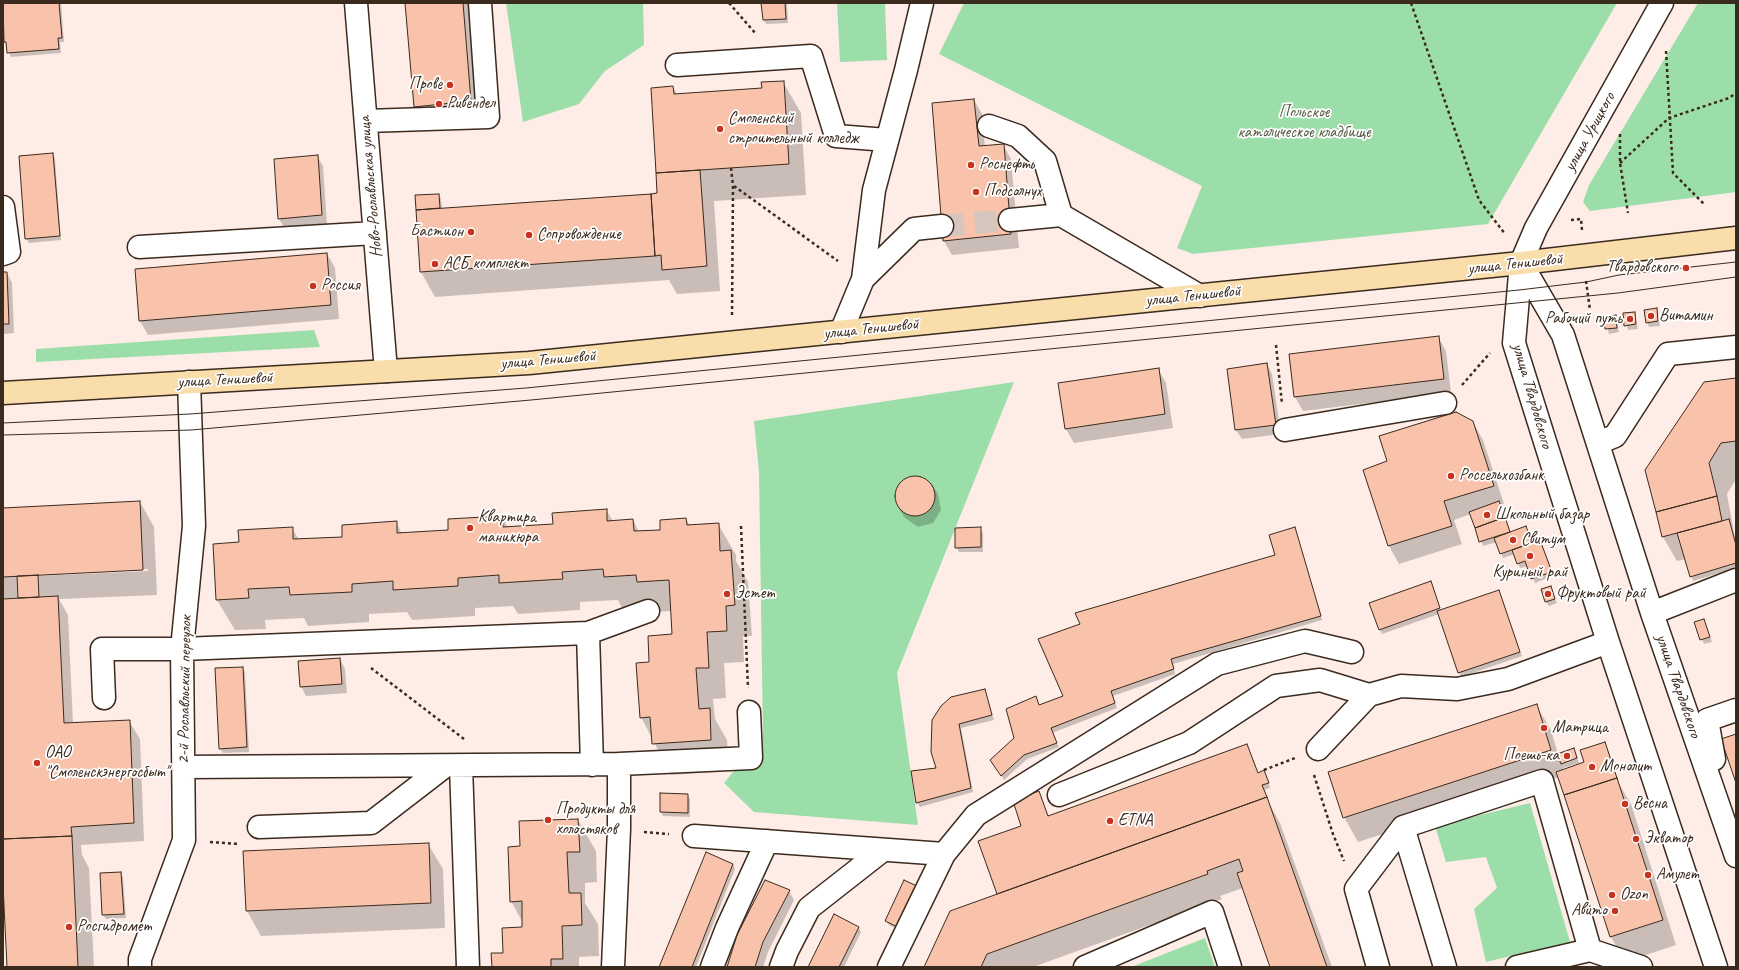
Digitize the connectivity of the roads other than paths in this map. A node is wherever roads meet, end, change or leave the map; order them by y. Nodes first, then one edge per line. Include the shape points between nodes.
1 (356, 3) edge
2 (480, 3) edge
3 (922, 3) edge
4 (1662, 3) edge
5 (677, 65) dead end
6 (366, 121) junction
7 (989, 126) dead end
8 (887, 140) junction
9 (3, 207) edge
10 (1061, 215) junction
11 (1010, 220) tunnel mouth
12 (942, 226) tunnel mouth
13 (375, 234) junction
14 (1736, 238) edge
15 (139, 247) dead end
16 (3, 254) edge
17 (1521, 263) junction
18 (863, 279) junction
19 (1200, 296) junction
20 (841, 332) junction
21 (1736, 347) edge
22 (386, 371) junction
23 (189, 382) junction
24 (3, 393) edge
25 (1446, 403) road end
26 (1285, 430) road end
27 (1598, 443) junction
28 (1736, 580) edge
29 (648, 611) dead end
30 (1652, 613) junction
31 (588, 633) junction
32 (1608, 642) junction
33 (182, 649) junction
34 (1352, 652) dead end
35 (1369, 695) junction
36 (104, 698) dead end
37 (1736, 710) edge
38 (749, 712) road end
39 (1318, 749) road end
40 (592, 764) junction
41 (619, 764) junction
42 (453, 766) junction
43 (184, 767) junction
44 (1059, 795) dead end
45 (259, 827) dead end
46 (1403, 827) junction
47 (1727, 830) junction
48 (694, 836) road end
49 (767, 841) junction
50 (883, 850) junction
51 (944, 854) junction
52 (1736, 856) edge
53 (1590, 950) junction
54 (1557, 962) edge
55 (140, 967) edge
56 (468, 967) edge
57 (613, 967) edge
58 (712, 967) edge
59 (781, 967) edge
60 (889, 967) edge
61 (1085, 967) edge
62 (1230, 967) edge
63 (1378, 967) edge
64 (1445, 967) edge
65 (1517, 967) edge
66 (1641, 967) edge
67 (1716, 967) edge

1 - 6 street, Ново-Рославльская улица
2 - 6 street via 488,116
3 - 8 street
4 - 17 street, улица Урицкого via 1536,228
5 - 8 street via 811,56 836,136
6 - 13 street, Ново-Рославльская улица
7 - 10 street via 1018,136 1045,161
8 - 18 street via 874,190
9 - 16 street via 9,252
10 - 11 street
10 - 19 street
12 - 18 street via 914,229
13 - 15 street
13 - 22 street, Ново-Рославльская улица
14 - 17 main road, улица Тенишевой
17 - 19 main road, улица Тенишевой
17 - 27 street, улица Твардовского via 1563,335
17 - 32 street, улица Твардовского via 1514,343
18 - 20 street
19 - 20 main road, улица Тенишевой
20 - 22 main road, улица Тенишевой via 529,363
21 - 27 street via 1668,354 1615,436
22 - 23 main road, улица Тенишевой
23 - 24 main road, улица Тенишевой
23 - 33 street, 2-й Рославльский переулок via 194,526
25 - 26 street
27 - 30 street, улица Твардовского
28 - 30 street
29 - 31 street
30 - 47 street, улица Твардовского
31 - 33 street
31 - 40 street
32 - 35 street via 1508,679 1457,689 1401,686
32 - 67 street, улица Твардовского
33 - 36 street via 102,649
33 - 43 street, 2-й Рославльский переулок
34 - 51 street via 1305,641 1217,664 976,815
35 - 39 street
35 - 44 street via 1320,680 1276,686 1189,743
37 - 47 street via 1707,720
38 - 41 street via 750,758
40 - 41 street
40 - 42 street
41 - 57 street
42 - 43 street
42 - 45 street via 371,823
42 - 56 street
43 - 55 street, 2-й Рославльский переулок via 184,840 140,959
46 - 53 street via 1542,781
46 - 63 street via 1356,889
46 - 64 street
47 - 52 street, улица Твардовского
48 - 49 street
49 - 50 street
49 - 58 street
50 - 51 street
50 - 59 street via 810,908 787,950
51 - 60 street
53 - 54 street
53 - 66 street
54 - 65 street
61 - 62 street via 1212,912

